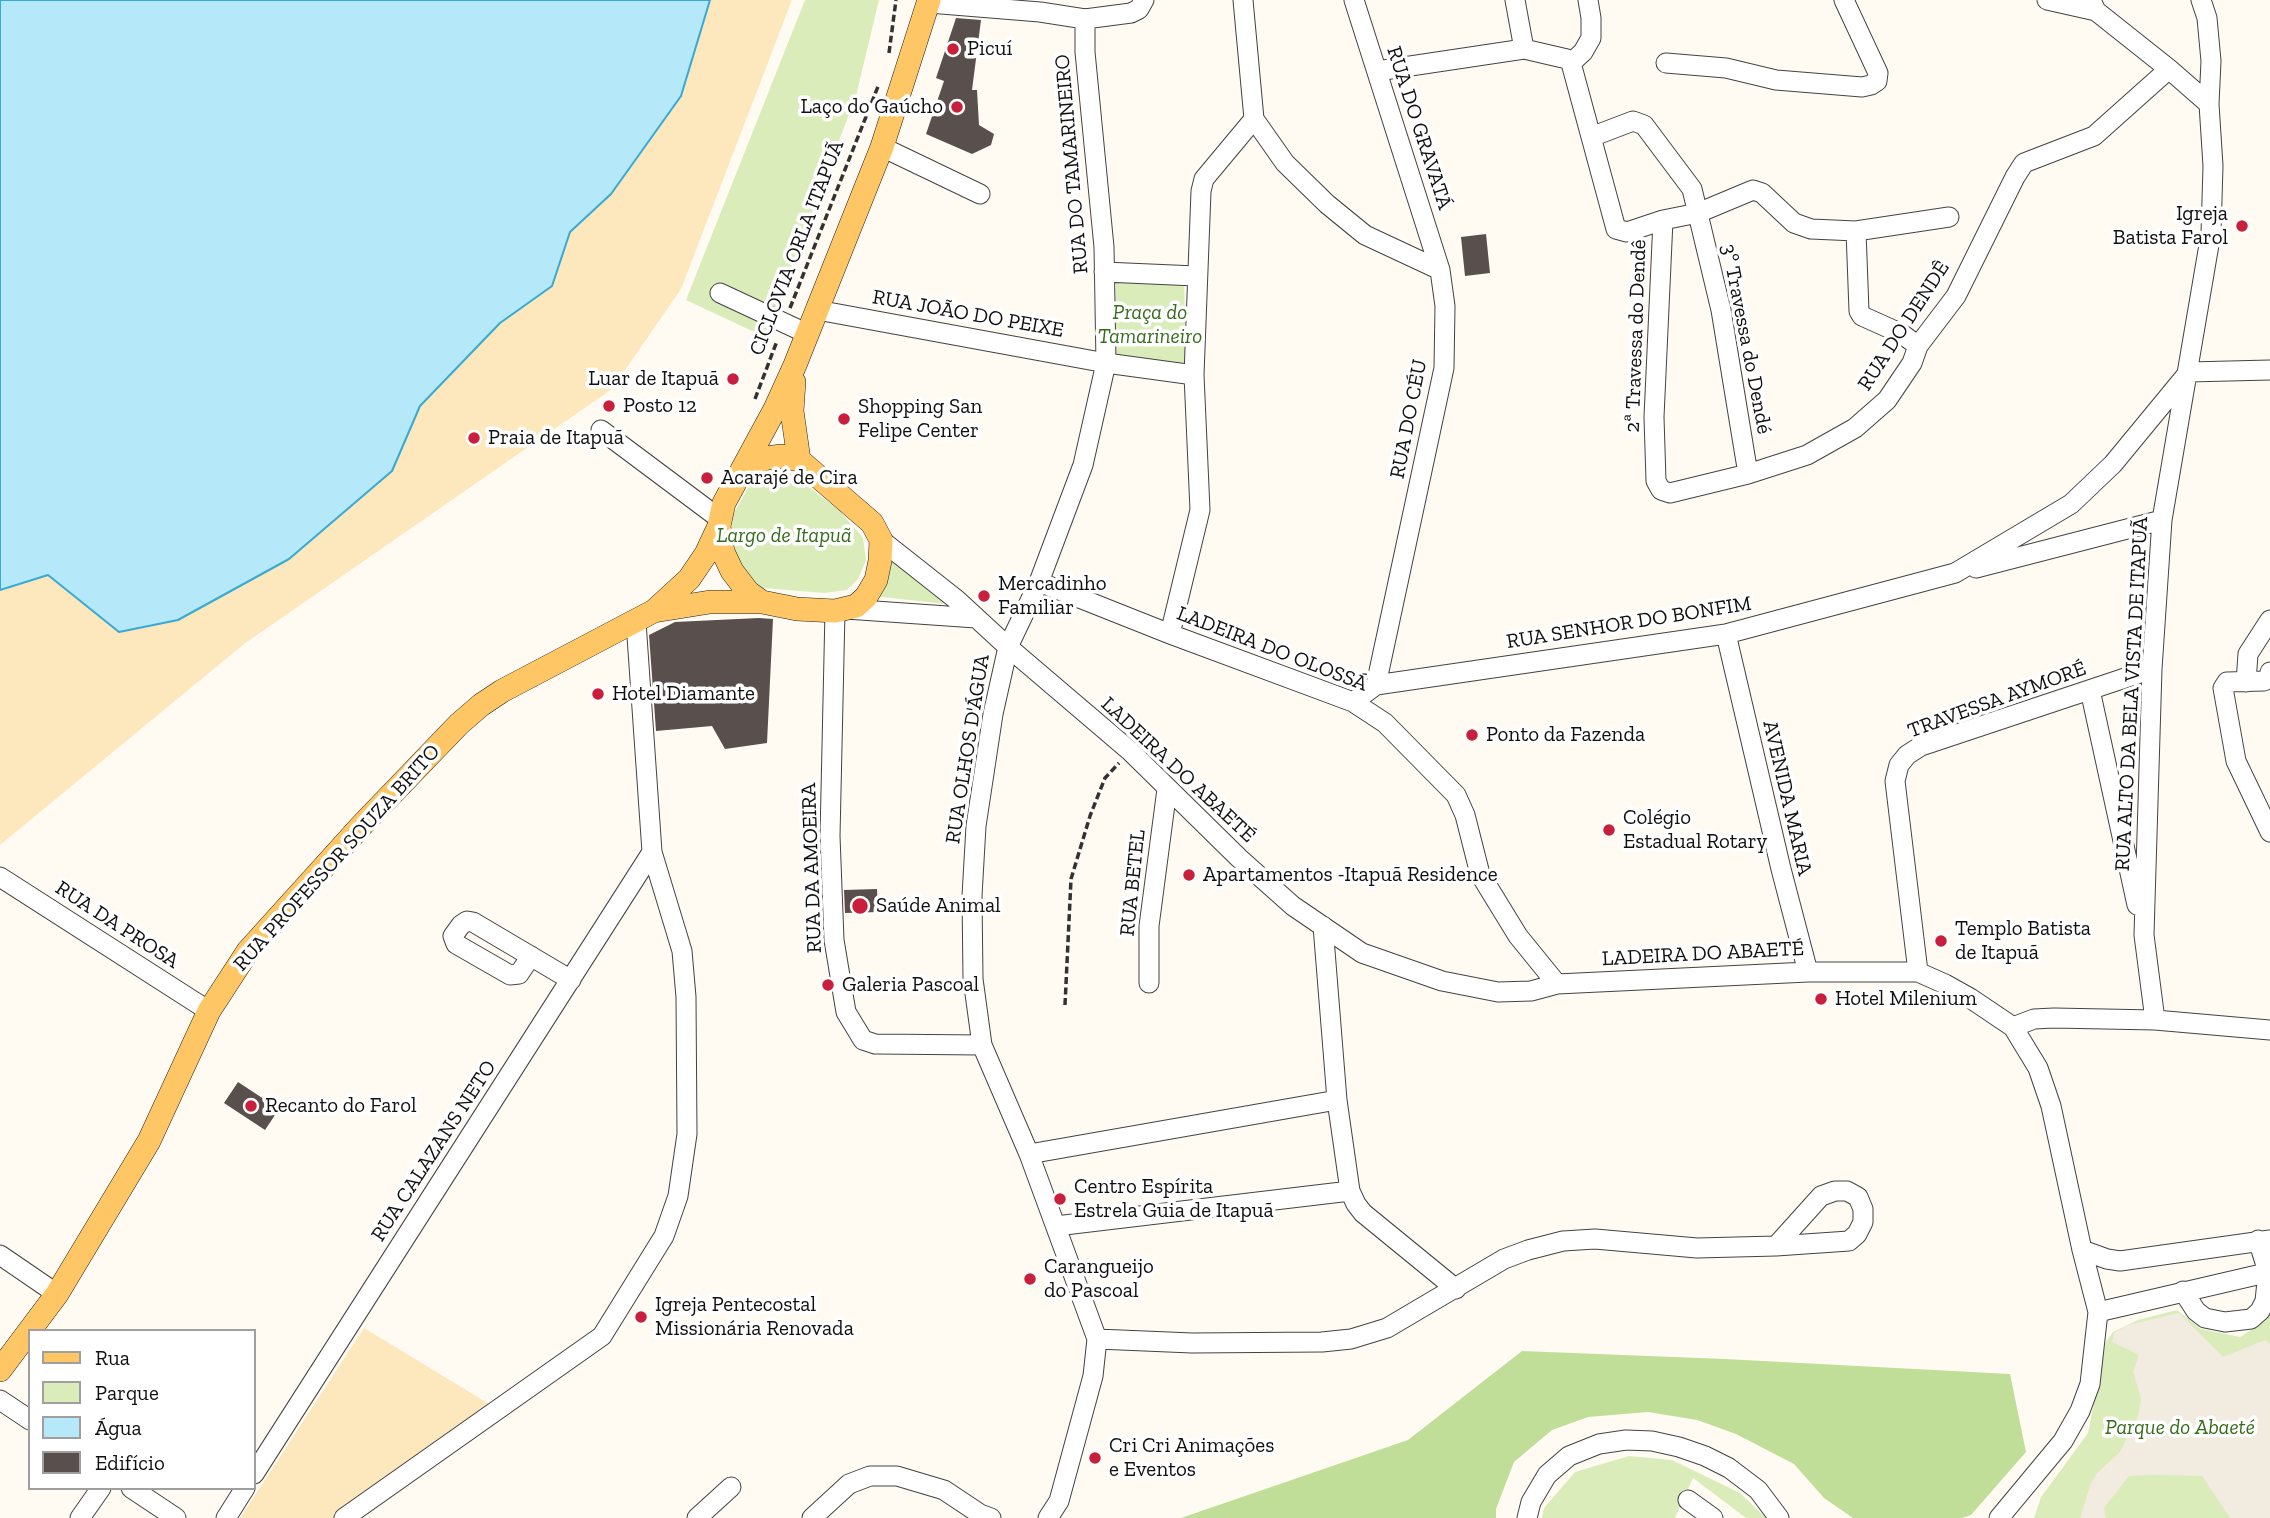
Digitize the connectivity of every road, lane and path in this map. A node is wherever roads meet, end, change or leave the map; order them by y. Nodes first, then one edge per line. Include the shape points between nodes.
1 (896, 0) edge
2 (1144, 0) edge
3 (1243, 0) edge
4 (1353, 0) edge
5 (1515, 0) edge
6 (1588, 0) edge
7 (1844, 0) edge
8 (2047, 0) edge
9 (2201, 0) edge
10 (929, 1) edge
11 (2093, 6) edge
12 (1085, 19) junction
13 (1533, 51) junction
14 (887, 62) dead end
15 (1571, 63) junction
16 (1666, 63) dead end
17 (2169, 69) junction
18 (1377, 71) junction
19 (883, 74) dead end
20 (2209, 104) junction
21 (1254, 119) junction
22 (1591, 137) junction
23 (882, 147) junction
24 (980, 194) dead end
25 (1698, 213) junction
26 (1949, 217) dead end
27 (1663, 220) junction
28 (1856, 231) junction
29 (1440, 270) junction
30 (1104, 272) junction
31 (1196, 276) junction
32 (720, 293) dead end
33 (817, 310) junction
34 (784, 323) junction
35 (808, 334) junction
36 (1918, 346) junction
37 (1106, 363) junction
38 (795, 365) junction
39 (2270, 370) edge
40 (2189, 373) junction
41 (1194, 375) junction
42 (754, 401) dead end
43 (601, 429) dead end
44 (799, 460) junction
45 (744, 470) junction
46 (1748, 474) junction
47 (1685, 489) joint
48 (2162, 520) junction
49 (719, 522) junction
50 (881, 540) junction
51 (1955, 573) junction
52 (1039, 582) junction
53 (762, 602) junction
54 (840, 610) junction
55 (645, 616) junction
56 (976, 618) junction
57 (2270, 620) edge
58 (1170, 634) junction
59 (1727, 634) junction
60 (1008, 647) junction
61 (2152, 669) junction
62 (2270, 672) edge
63 (2236, 682) junction
64 (1376, 685) junction
65 (2090, 690) junction
66 (1353, 702) junction
67 (1105, 778) dead end
68 (1167, 789) junction
69 (2270, 832) edge
70 (652, 852) junction
71 (0, 877) edge
72 (1323, 926) junction
73 (2144, 935) junction
74 (531, 956) dead end
75 (1808, 972) junction
76 (1917, 972) junction
77 (571, 980) junction
78 (1149, 983) dead end
79 (1557, 984) junction
80 (1065, 1005) dead end
81 (209, 1012) junction
82 (2155, 1020) junction
83 (2013, 1027) junction
84 (2270, 1030) edge
85 (982, 1045) junction
86 (1337, 1100) junction
87 (1029, 1154) junction
88 (1350, 1191) junction
89 (1056, 1226) junction
90 (2264, 1240) edge
91 (1776, 1246) dead end
92 (2082, 1250) junction
93 (0, 1255) edge
94 (2269, 1272) edge
95 (1456, 1289) junction
96 (2183, 1291) junction
97 (57, 1294) junction
98 (2098, 1312) junction
99 (31, 1329) edge
100 (28, 1333) edge
101 (1097, 1339) junction
102 (0, 1370) edge
103 (0, 1400) edge
104 (28, 1419) edge
105 (256, 1471) edge
106 (731, 1487) dead end
107 (100, 1490) edge
108 (134, 1490) edge
109 (244, 1490) edge
110 (1688, 1500) dead end
111 (80, 1518) edge
112 (176, 1518) edge
113 (226, 1518) edge
114 (344, 1518) edge
115 (697, 1518) edge
116 (812, 1518) edge
117 (991, 1518) edge
118 (1048, 1518) edge
119 (1527, 1518) edge
120 (1713, 1518) edge
121 (1779, 1518) edge
122 (1999, 1518) edge

1 - 14 path
2 - 12 street via 1130,13
3 - 21 street
4 - 18 street, RUA DO GRAVATÁ
5 - 13 street
6 - 15 street via 1591,38
7 - 16 street via 1878,73 1877,81 1862,87 1776,80 1726,68
8 - 11 street
9 - 20 street, RUA ALTO DA BELA VISTA DE ITAPUÃ via 2211,61
10 - 12 street
10 - 23 main road
11 - 17 street
12 - 30 street, RUA DO TAMARINEIRO
13 - 15 street via 1559,55
13 - 18 street
15 - 22 street
17 - 20 street
17 - 36 street, RUA DO DENDÊ via 2094,136 2024,163 1956,296
18 - 29 street, RUA DO GRAVATÁ
19 - 34 path, CICLOVIA ORLA ITAPUÃ
20 - 40 street, RUA ALTO DA BELA VISTA DE ITAPUÃ via 2211,233
21 - 29 street via 1285,163 1364,235
21 - 31 street via 1204,179
22 - 25 street, 3º Travessa do Dendé via 1633,121 1644,125 1692,189
22 - 27 street via 1616,229 1627,232
23 - 24 street
23 - 33 main road
25 - 27 street, 2ª Travessa do Dendê
25 - 28 street, 2ª Travessa do Dendê via 1748,190 1762,193 1794,223 1811,229
25 - 46 street, 3º Travessa do Dendé via 1721,310
26 - 28 street
27 - 47 street, 2ª Travessa do Dendê via 1654,417 1656,481 1661,490 1670,493
28 - 36 street via 1859,311
29 - 64 street, RUA DO CÉU via 1445,306 1444,368
30 - 31 street
30 - 37 street, RUA DO TAMARINEIRO
31 - 41 street
32 - 34 street
33 - 35 main road
33 - 37 street, RUA JOÃO DO PEIXE
34 - 35 street
34 - 42 path, CICLOVIA ORLA ITAPUÃ
35 - 38 main road
36 - 46 street, RUA DO DENDÊ via 1887,400 1855,428 1807,455
37 - 41 street, RUA JOÃO DO PEIXE
37 - 52 street, RUA DO TAMARINEIRO via 1083,465
38 - 44 main road via 792,411
38 - 45 main road
39 - 40 street
40 - 48 street, RUA ALTO DA BELA VISTA DE ITAPUÃ
40 - 51 street, RUA SENHOR DO BONFIM via 2113,464 2071,504
41 - 58 street via 1200,510
43 - 49 street
44 - 45 main road via 781,456 755,462
44 - 50 main road via 872,523
45 - 49 main road
46 - 47 street, RUA DO DENDÊ
48 - 51 street, RUA SENHOR DO BONFIM
48 - 61 street, RUA ALTO DA BELA VISTA DE ITAPUÃ
49 - 53 main road via 723,552 732,571
49 - 55 main road, RUA PROFESSOR SOUZA BRITO via 689,579
50 - 54 main road via 876,580 856,606
50 - 56 street, LADEIRA DO ABAETÉ
51 - 59 street, RUA SENHOR DO BONFIM
52 - 58 street, LADEIRA DO OLOSSÁ
52 - 60 street, RUA DO TAMARINEIRO
53 - 54 main road
53 - 55 main road, RUA PROFESSOR SOUZA BRITO via 710,602
54 - 56 street
54 - 85 street, RUA DA AMOEIRA via 830,836 834,940 846,1012 863,1040 875,1044
55 - 70 street
55 - 81 main road, RUA PROFESSOR SOUZA BRITO via 502,691 459,724 248,951
56 - 60 street, LADEIRA DO ABAETÉ
57 - 63 street
58 - 66 street, LADEIRA DO OLOSSÁ
59 - 64 street, RUA SENHOR DO BONFIM
59 - 75 street, AVENIDA MARIA
60 - 68 street, LADEIRA DO ABAETÉ via 1130,751
60 - 85 street, RUA OLHOS D'ÁGUA via 975,826 972,979
61 - 65 street, TRAVESSA AYMORÉ
61 - 73 street, RUA ALTO DA BELA VISTA DE ITAPUÃ
62 - 63 street via 2264,681
63 - 69 street via 2223,688 2236,761
64 - 66 street, RUA SENHOR DO BONFIM
65 - 73 street, RUA ALTO DA BELA VISTA DE ITAPUÃ
65 - 76 street, TRAVESSA AYMORÉ via 1921,746 1899,765 1895,781
66 - 79 street, LADEIRA DO OLOSSÁ via 1385,723 1456,795 1484,881 1518,936
67 - 80 path via 1071,879
68 - 72 street, LADEIRA DO ABAETÉ via 1293,906
68 - 78 street, RUA BETEL via 1149,926
70 - 77 street, RUA CALAZANS NETO
70 - 114 street via 682,951 689,1074 678,1196 664,1236 602,1336
71 - 81 street, RUA DA PROSA
72 - 79 street, LADEIRA DO ABAETÉ via 1362,953 1442,981 1498,992
72 - 86 street
73 - 82 street, RUA ALTO DA BELA VISTA DE ITAPUÃ
74 - 77 street
75 - 76 street, LADEIRA DO ABAETÉ
75 - 79 street, LADEIRA DO ABAETÉ
76 - 83 street, LADEIRA DO ABAETÉ via 1970,998
77 - 105 street, RUA CALAZANS NETO
81 - 97 main road, RUA PROFESSOR SOUZA BRITO via 149,1141
82 - 83 street via 2054,1018
82 - 84 street
83 - 92 street, LADEIRA DO ABAETÉ via 2038,1068 2051,1106
85 - 87 street, RUA OLHOS D'ÁGUA
86 - 87 street
86 - 88 street
87 - 89 street, RUA OLHOS D'ÁGUA
88 - 89 street
88 - 95 street via 1363,1213
89 - 101 street, RUA OLHOS D'ÁGUA
90 - 92 street via 2137,1260 2106,1259
90 - 94 street
91 - 95 street via 1697,1248 1595,1239 1563,1241 1504,1259
92 - 98 street, LADEIRA DO ABAETÉ
93 - 97 street
94 - 96 street
94 - 96 street via 2260,1311 2240,1322 2206,1318
95 - 101 street via 1387,1328 1351,1339 1192,1343
96 - 98 street
97 - 99 main road, RUA PROFESSOR SOUZA BRITO
98 - 122 street, LADEIRA DO ABAETÉ via 2090,1384 2080,1411 2063,1441
100 - 102 main road, RUA PROFESSOR SOUZA BRITO
101 - 118 street via 1093,1376 1059,1501
103 - 104 street
106 - 115 street
107 - 111 street
108 - 112 street
109 - 113 street
110 - 120 street
116 - 117 street via 849,1484 870,1476 897,1476 944,1490
119 - 121 street via 1547,1475 1569,1456 1626,1440 1679,1447 1729,1468 1758,1490

